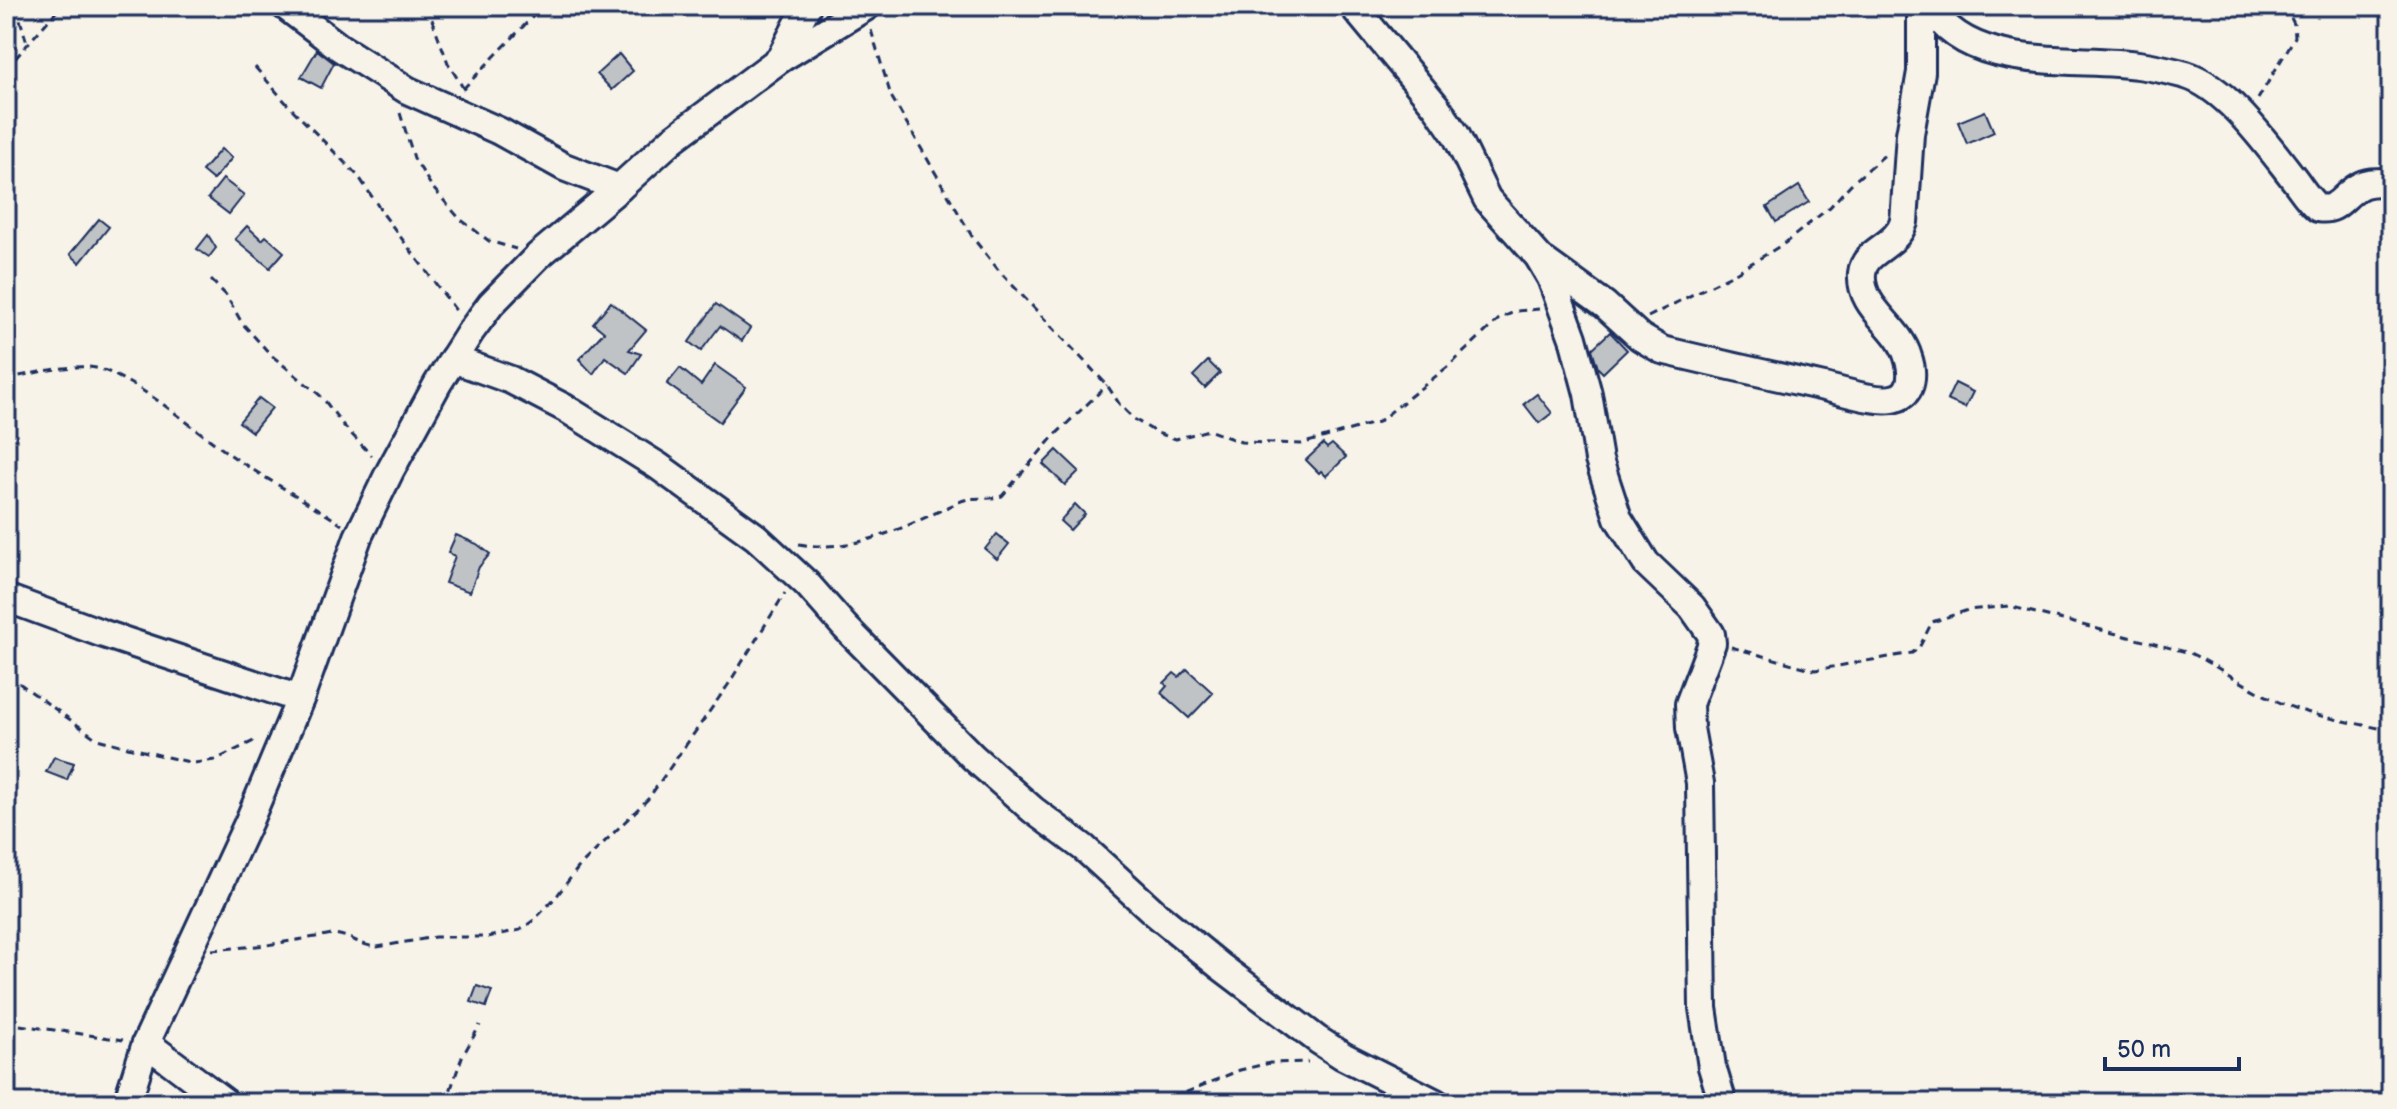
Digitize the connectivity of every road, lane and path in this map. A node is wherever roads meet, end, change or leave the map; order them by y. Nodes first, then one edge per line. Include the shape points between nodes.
1 (16, 6) edge
2 (61, 6) edge
3 (285, 6) edge
4 (427, 6) edge
5 (543, 6) edge
6 (807, 6) edge
7 (1353, 6) edge
8 (1921, 6) edge
9 (1930, 6) edge
10 (2285, 6) edge
11 (866, 7) edge
12 (27, 43) junction
13 (780, 59) junction
14 (255, 67) dead end
15 (6, 69) edge
16 (463, 89) junction
17 (470, 97) dead end
18 (400, 111) dead end
19 (2242, 117) junction
20 (1910, 134) junction
21 (2391, 182) edge
22 (619, 188) junction
23 (538, 256) junction
24 (1538, 256) junction
25 (211, 280) dead end
26 (1563, 311) junction
27 (1626, 326) junction
28 (471, 331) junction
29 (453, 359) junction
30 (6, 379) edge
31 (1107, 385) junction
32 (390, 471) junction
33 (358, 537) junction
34 (798, 544) dead end
35 (797, 574) junction
36 (6, 598) edge
37 (1712, 643) junction
38 (19, 683) dead end
39 (300, 699) junction
40 (2391, 731) edge
41 (266, 735) dead end
42 (188, 952) junction
43 (6, 1023) edge
44 (480, 1025) dead end
45 (146, 1043) junction
46 (1343, 1056) junction
47 (127, 1103) edge
48 (226, 1103) edge
49 (446, 1103) edge
50 (1160, 1103) edge
51 (1436, 1103) edge
52 (1723, 1103) edge

1 - 12 path
2 - 12 path
3 - 22 street via 407,90 564,167
4 - 16 path
5 - 16 path
6 - 13 street
7 - 24 street via 1436,106 1487,199
8 - 20 street via 1921,72
9 - 19 street via 1944,26 1981,47 2188,76
10 - 19 path via 2295,37
11 - 13 street
11 - 31 path via 891,96 973,238
12 - 15 path
13 - 22 street via 673,139
14 - 28 path via 359,177
16 - 17 path
18 - 23 path via 414,158 460,219 489,241
19 - 21 street via 2318,208 2337,205 2361,184
20 - 27 path via 1785,243 1666,310
20 - 27 street via 1904,222 1891,242 1868,258 1862,277 1874,311 1907,353 1913,373 1904,395 1894,400 1854,394 1662,350
22 - 23 street
23 - 28 street
24 - 26 street
24 - 27 street
25 - 32 path via 271,355 322,397
26 - 31 path via 1516,311 1499,319 1378,422 1301,444 1241,442 1208,430 1176,439 1134,419
26 - 37 street via 1618,518 1646,563 1692,607
28 - 29 street
29 - 32 street
29 - 35 street via 511,380 627,445 756,537
30 - 33 path via 46,370 104,370 153,396 241,462
31 - 34 path via 1002,496 960,501 858,543
32 - 33 street
33 - 39 street
35 - 42 path via 648,799 520,930 377,947 333,934
35 - 46 street via 1005,786 1220,966
36 - 39 street
37 - 40 path via 1822,670 1912,653 1932,622 1968,610 2009,606 2190,653 2296,709
37 - 52 street via 1689,704 1700,783 1703,1008
38 - 41 path via 97,739 194,763 215,760
39 - 42 street
42 - 45 street
43 - 45 path
44 - 49 path
45 - 47 street
45 - 48 street
46 - 50 path via 1240,1070
46 - 51 street

